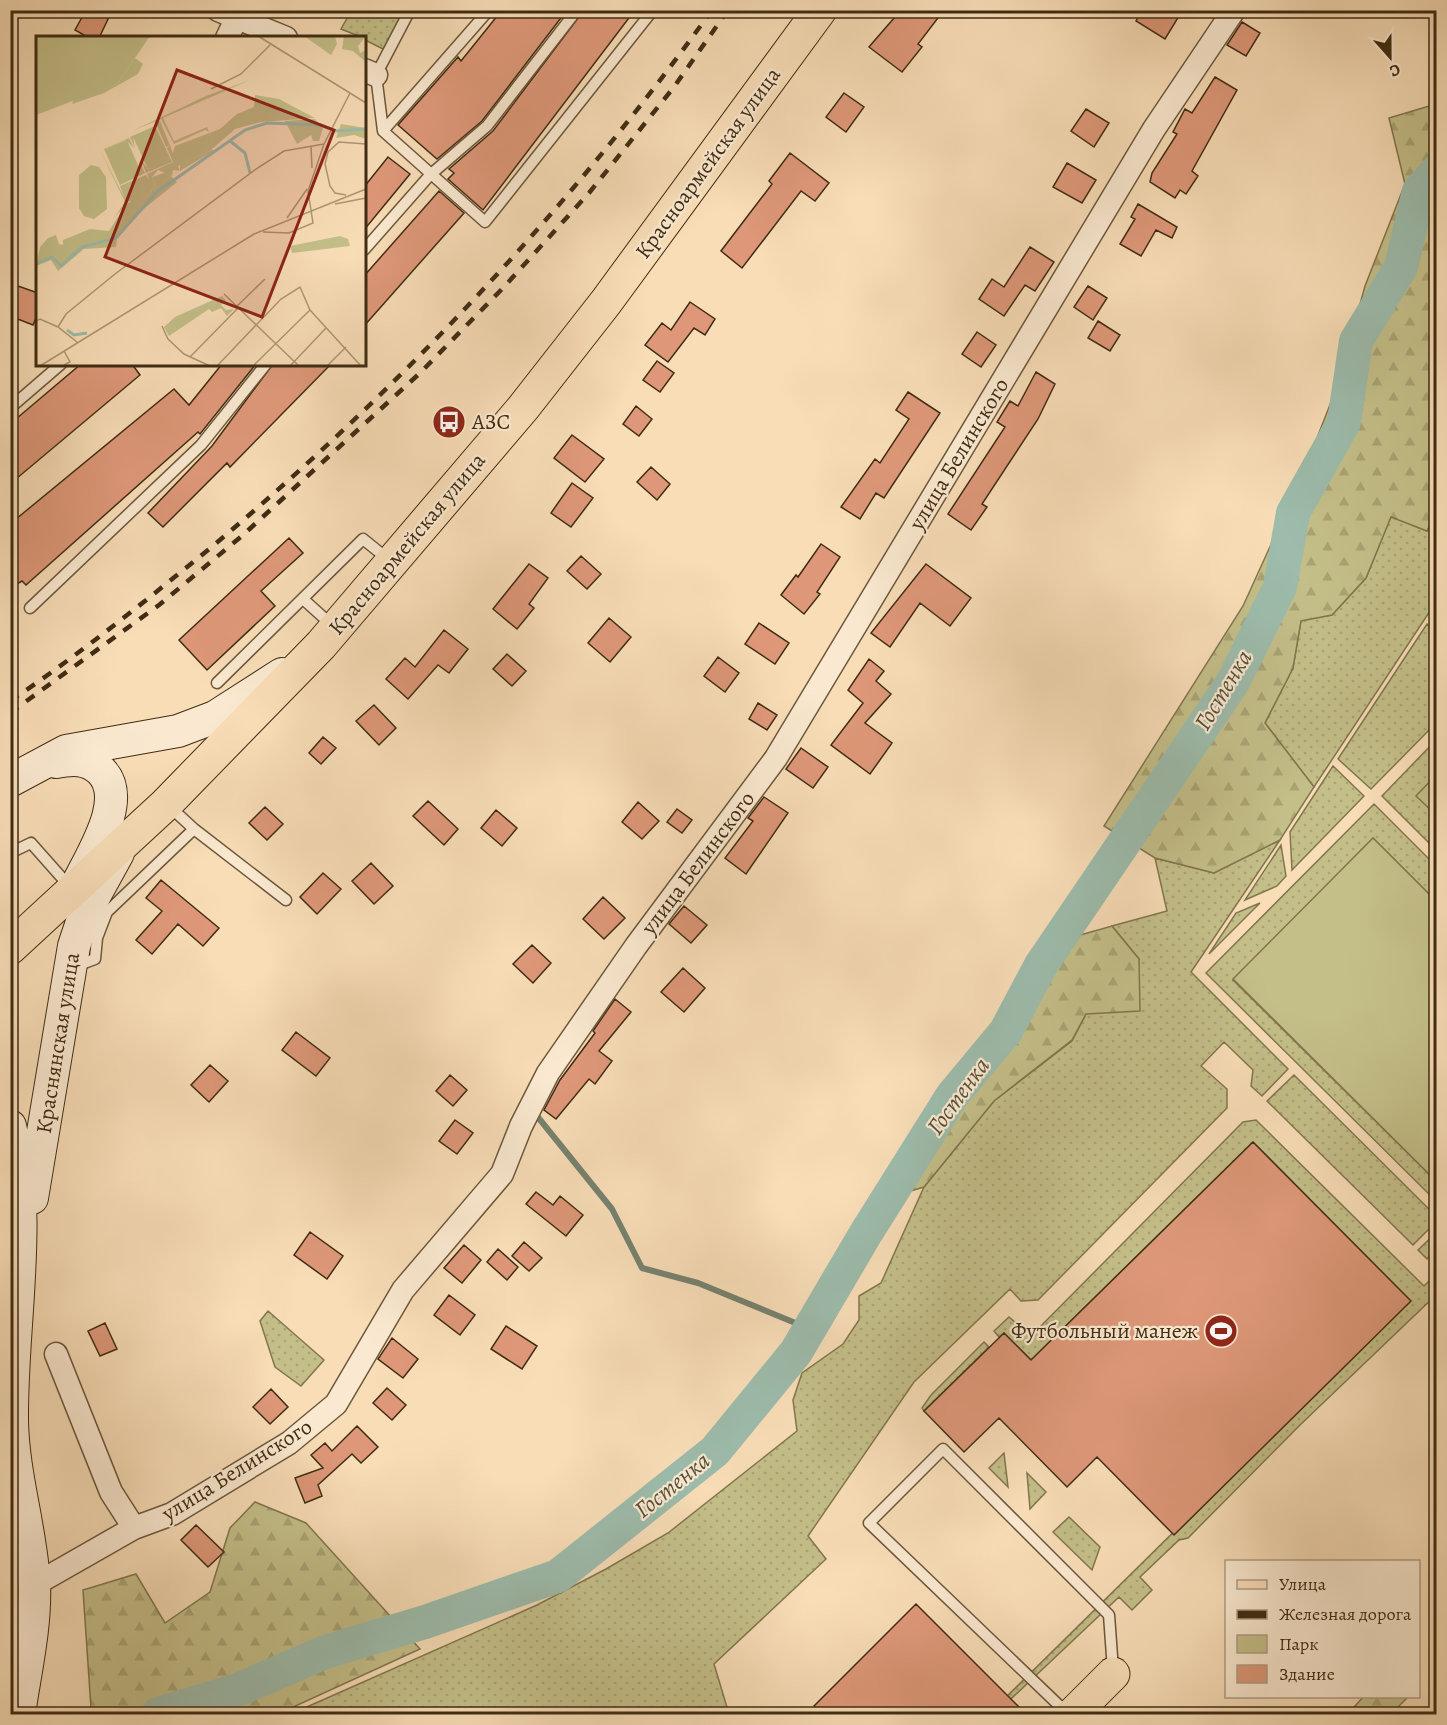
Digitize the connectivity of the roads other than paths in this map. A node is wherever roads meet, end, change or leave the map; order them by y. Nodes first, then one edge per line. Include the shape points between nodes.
1 (410, 10) edge
2 (489, 10) edge
3 (577, 10) edge
4 (654, 10) edge
5 (820, 10) edge
6 (1234, 10) edge
7 (223, 12) edge
8 (227, 36) edge
9 (281, 36) edge
10 (370, 73) edge
11 (383, 131) junction
12 (430, 175) junction
13 (366, 248) edge
14 (59, 366) edge
15 (264, 366) edge
16 (10, 408) edge
17 (392, 562) junction
18 (303, 599) junction
19 (30, 608) dead end
20 (328, 637) junction
21 (217, 683) dead end
22 (12, 780) edge
23 (166, 804) junction
24 (194, 830) junction
25 (124, 844) junction
26 (10, 853) edge
27 (74, 892) junction
28 (286, 900) dead end
29 (10, 948) edge
30 (70, 968) junction
31 (10, 1126) edge
32 (22, 1252) junction
33 (56, 1354) dead end
34 (134, 1528) junction
35 (34, 1585) junction
36 (1113, 1674) joint
37 (19, 1714) edge
38 (1071, 1714) edge

1 - 10 lane
2 - 11 lane
3 - 12 lane via 487,126
4 - 12 lane via 485,222
5 - 17 main road, Красноармейская улица via 599,311 523,408
6 - 34 street, улица Белинского via 1154,129 776,758 636,946 548,1073 502,1174 403,1290 336,1404 289,1443 237,1475 172,1514
7 - 8 street
7 - 9 street
10 - 11 lane
11 - 12 lane
12 - 13 lane
14 - 16 lane
15 - 19 lane via 201,445
17 - 18 lane via 363,539
17 - 20 main road, Красноармейская улица
18 - 20 lane
18 - 21 lane
20 - 22 main road via 250,696 215,717 178,731 66,751
20 - 23 main road, Красноармейская улица
22 - 27 main road via 69,760 85,761 106,776 112,801 109,817
23 - 24 lane
23 - 25 main road, Красноармейская улица
24 - 28 lane
24 - 30 lane via 107,912 97,938 95,959
25 - 27 main road, Красноармейская улица
25 - 30 main road, Краснянская улица via 85,914
26 - 27 lane via 31,843
27 - 29 main road, Красноармейская улица
30 - 32 main road, Краснянская улица
31 - 32 main road via 19,1161
32 - 35 main road via 12,1424
33 - 34 street via 111,1492
34 - 35 street, улица Белинского
35 - 37 main road
36 - 38 main road
36 - 38 lane via 1109,1615 943,1449 869,1523

